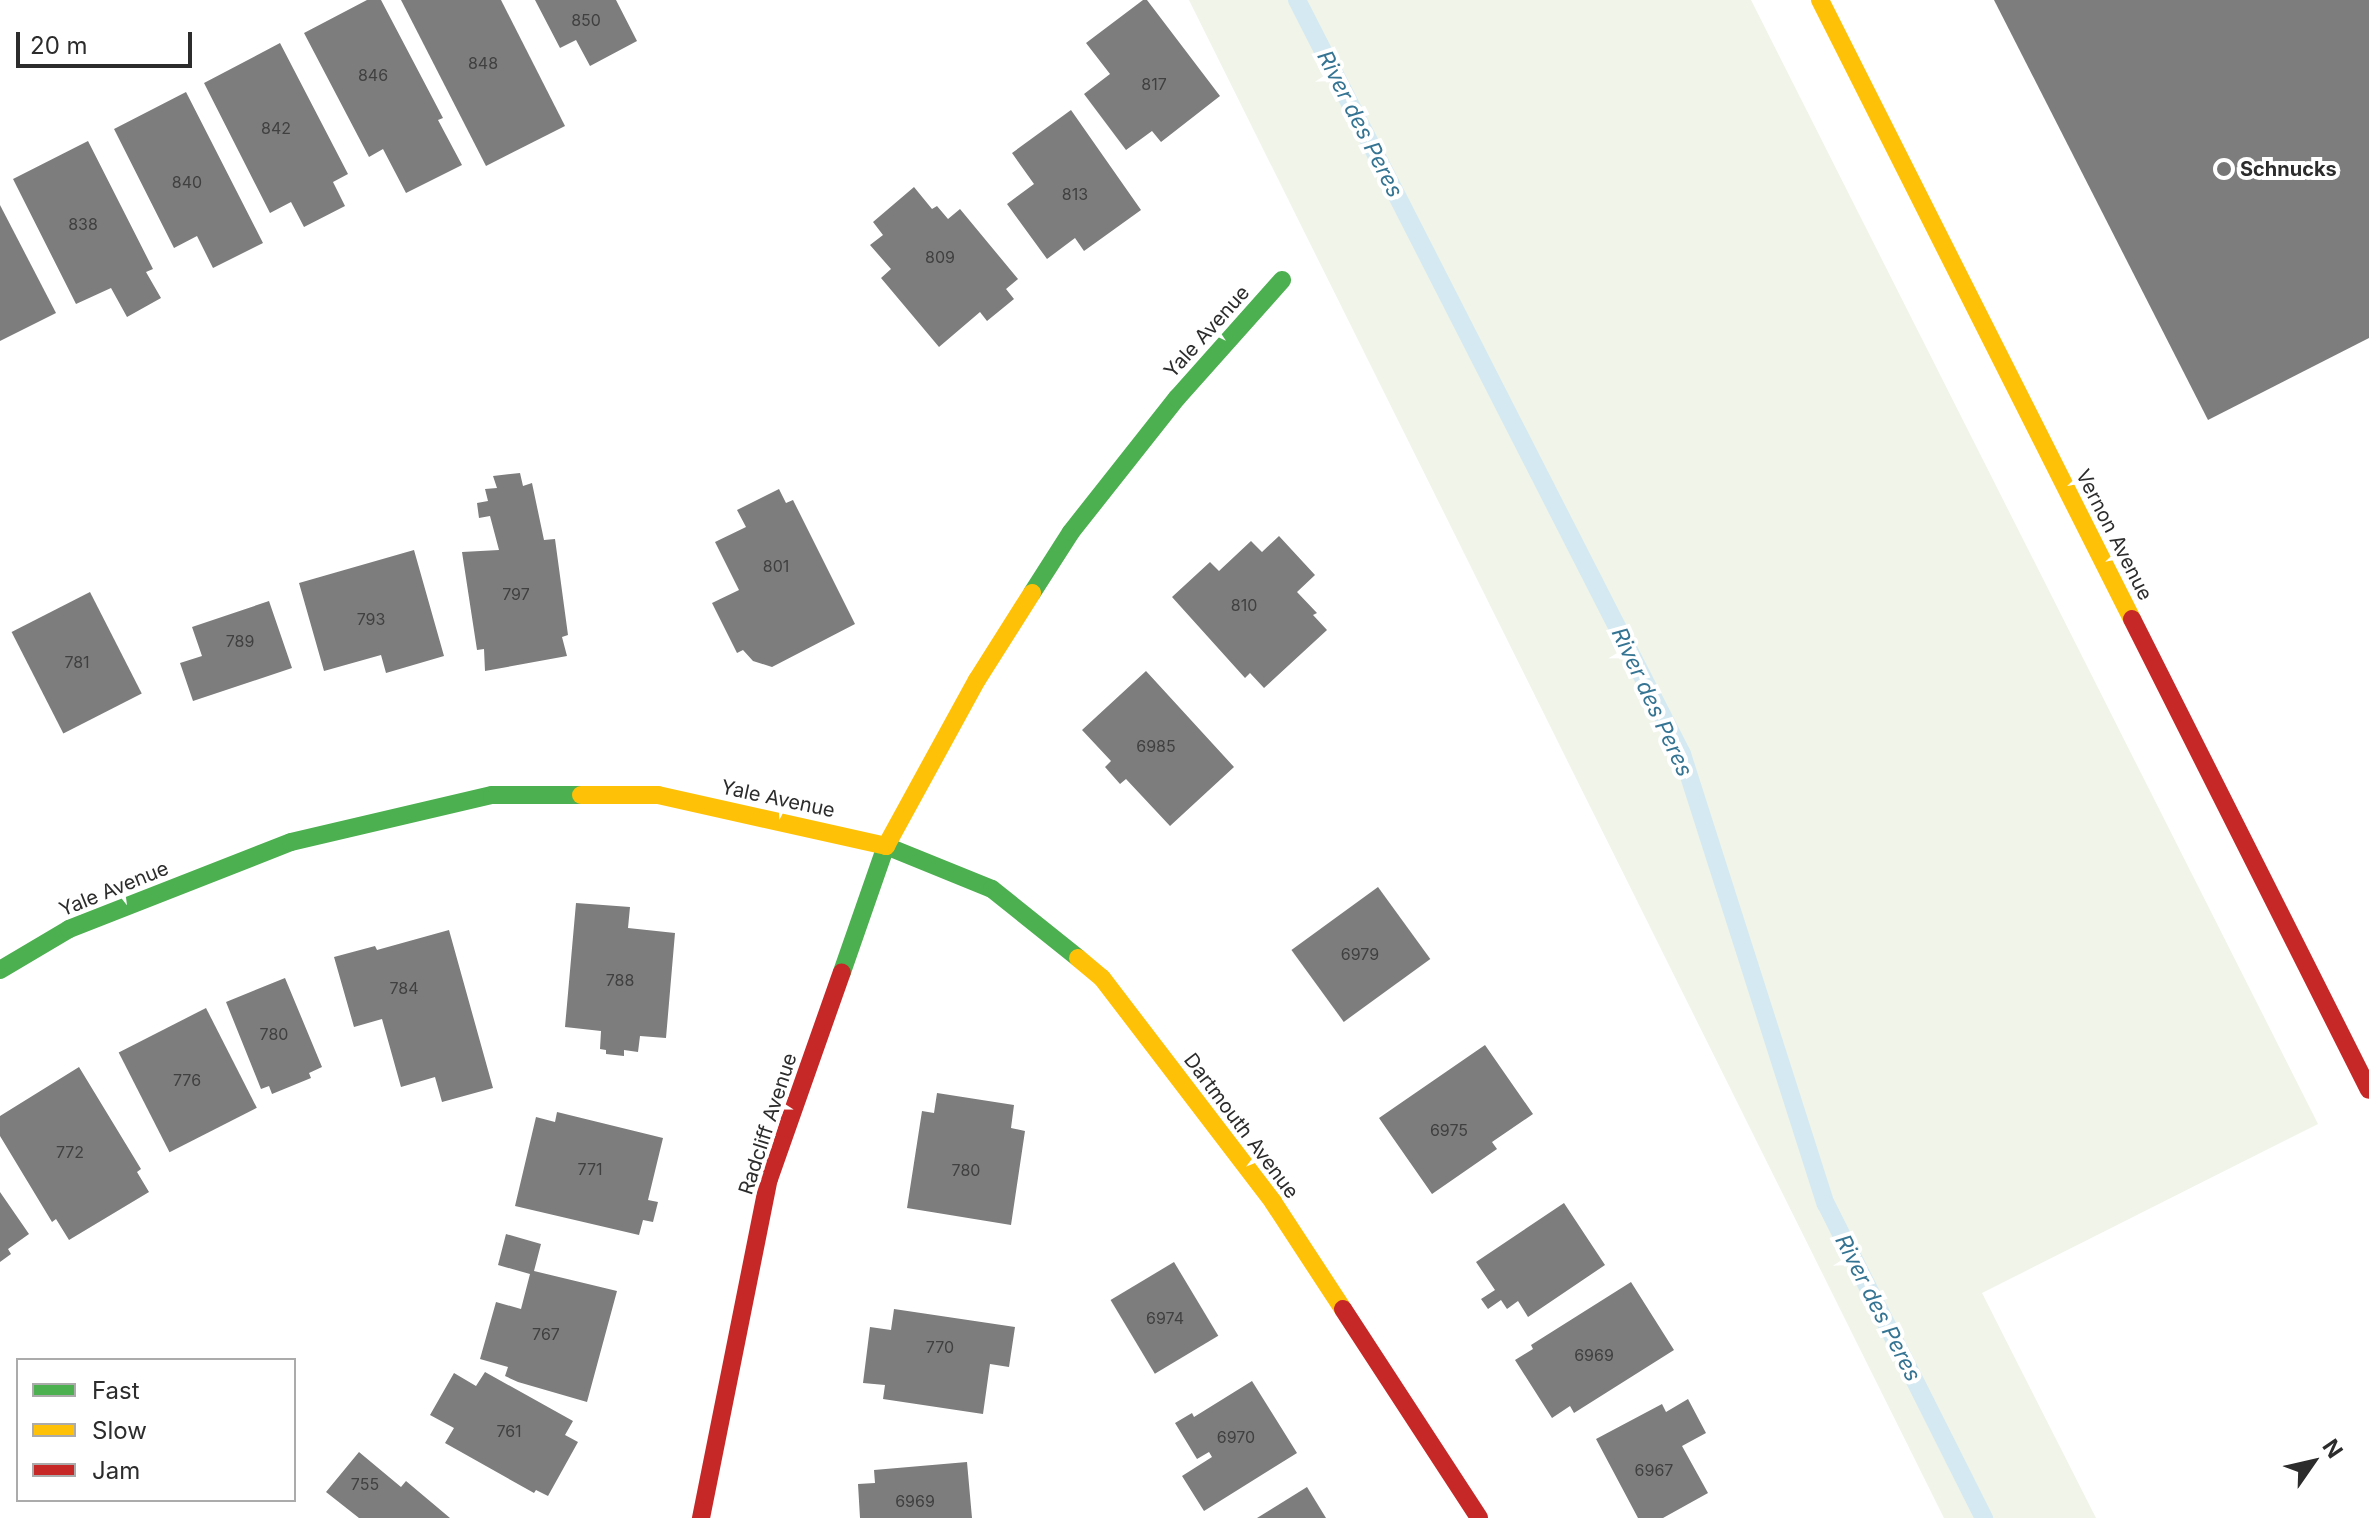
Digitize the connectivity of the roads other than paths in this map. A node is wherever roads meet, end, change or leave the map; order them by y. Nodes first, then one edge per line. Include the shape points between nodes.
1 (1820, 0) edge
2 (1282, 280) dead end
3 (886, 846) junction
4 (0, 970) edge
5 (2369, 1090) edge
6 (701, 1518) edge
7 (1479, 1518) edge

1 - 5 street, Vernon Avenue
2 - 3 street, Yale Avenue via 1177,398 1071,532 977,680
3 - 4 street, Yale Avenue via 658,795 492,795 291,842 69,929
3 - 6 street, Radcliff Avenue via 769,1179
3 - 7 street, Dartmouth Avenue via 992,889 1102,978 1273,1202

